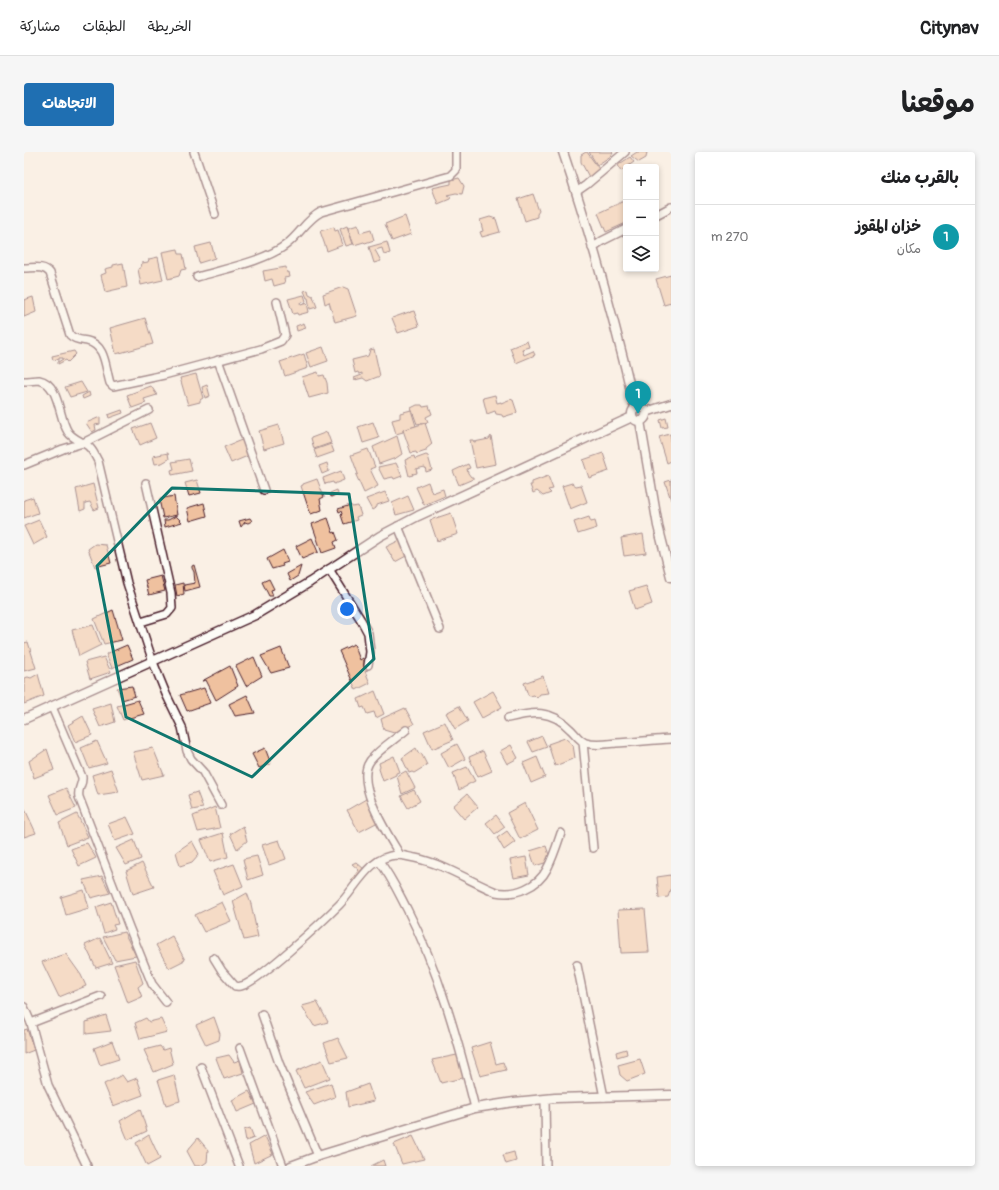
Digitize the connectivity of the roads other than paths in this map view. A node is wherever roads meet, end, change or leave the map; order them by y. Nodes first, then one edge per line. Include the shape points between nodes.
1 (194, 152) edge
2 (456, 152) edge
3 (562, 152) edge
4 (625, 152) edge
5 (576, 192) junction
6 (671, 207) edge
7 (659, 213) edge
8 (215, 214) dead end
9 (623, 230) edge
10 (592, 248) junction
11 (24, 268) edge
12 (197, 277) dead end
13 (276, 302) dead end
14 (218, 360) junction
15 (24, 381) edge
16 (671, 404) edge
17 (635, 408) junction
18 (149, 410) dead end
19 (646, 412) junction
20 (636, 419) junction
21 (82, 443) junction
22 (24, 465) edge
23 (146, 483) dead end
24 (264, 490) dead end
25 (398, 526) junction
26 (329, 569) junction
27 (671, 576) edge
28 (141, 622) junction
29 (440, 629) dead end
30 (153, 662) junction
31 (368, 665) dead end
32 (52, 707) junction
33 (508, 718) dead end
34 (24, 719) edge
35 (406, 730) dead end
36 (671, 739) edge
37 (583, 742) junction
38 (221, 805) dead end
39 (561, 833) dead end
40 (593, 848) dead end
41 (400, 855) junction
42 (379, 861) junction
43 (214, 958) dead end
44 (577, 965) dead end
45 (101, 996) dead end
46 (166, 1002) dead end
47 (24, 1007) edge
48 (262, 1014) dead end
49 (31, 1023) junction
50 (240, 1048) dead end
51 (201, 1067) dead end
52 (671, 1095) edge
53 (604, 1097) junction
54 (545, 1099) junction
55 (475, 1108) junction
56 (318, 1156) junction
57 (87, 1166) edge
58 (238, 1166) edge
59 (283, 1166) edge
60 (291, 1166) edge
61 (546, 1166) edge

1 - 8 street
2 - 12 street via 456,170 450,176 321,212 280,249 253,261
3 - 5 street
4 - 5 street
5 - 10 street
6 - 7 street
9 - 10 street
10 - 17 street
11 - 14 street via 47,269 70,335 97,345 102,351 113,386
13 - 14 street via 285,331 282,341
14 - 24 street
15 - 21 street via 39,380 48,383 53,389 67,431
16 - 19 street
17 - 19 street via 643,407
17 - 20 street via 632,412
18 - 21 street
19 - 20 street via 645,418
20 - 25 street via 496,479
20 - 27 street
21 - 22 street
21 - 28 street via 89,447 98,461 127,583
23 - 28 street via 172,608 167,614
25 - 26 street
25 - 29 street
26 - 30 street via 255,615
26 - 31 street via 368,633
28 - 30 street
30 - 32 street
30 - 38 street via 182,727 187,751 203,772
32 - 34 street
32 - 46 street via 82,777 79,797 121,906 152,984
33 - 37 street via 526,714 548,714 564,723
35 - 41 street via 370,761 366,774 373,805
36 - 37 street via 600,744
37 - 40 street
39 - 41 street via 545,874 532,885 512,893 496,892 445,867
41 - 42 street
42 - 43 street via 367,870 339,905 270,967 247,984 235,986
42 - 55 street via 391,877 431,962 456,1036
44 - 53 street
45 - 49 street
47 - 49 street
48 - 56 street via 279,1063
49 - 57 street via 48,1085
50 - 59 street
51 - 58 street
52 - 53 street
53 - 54 street
54 - 55 street
54 - 61 street
55 - 56 street
56 - 60 street

